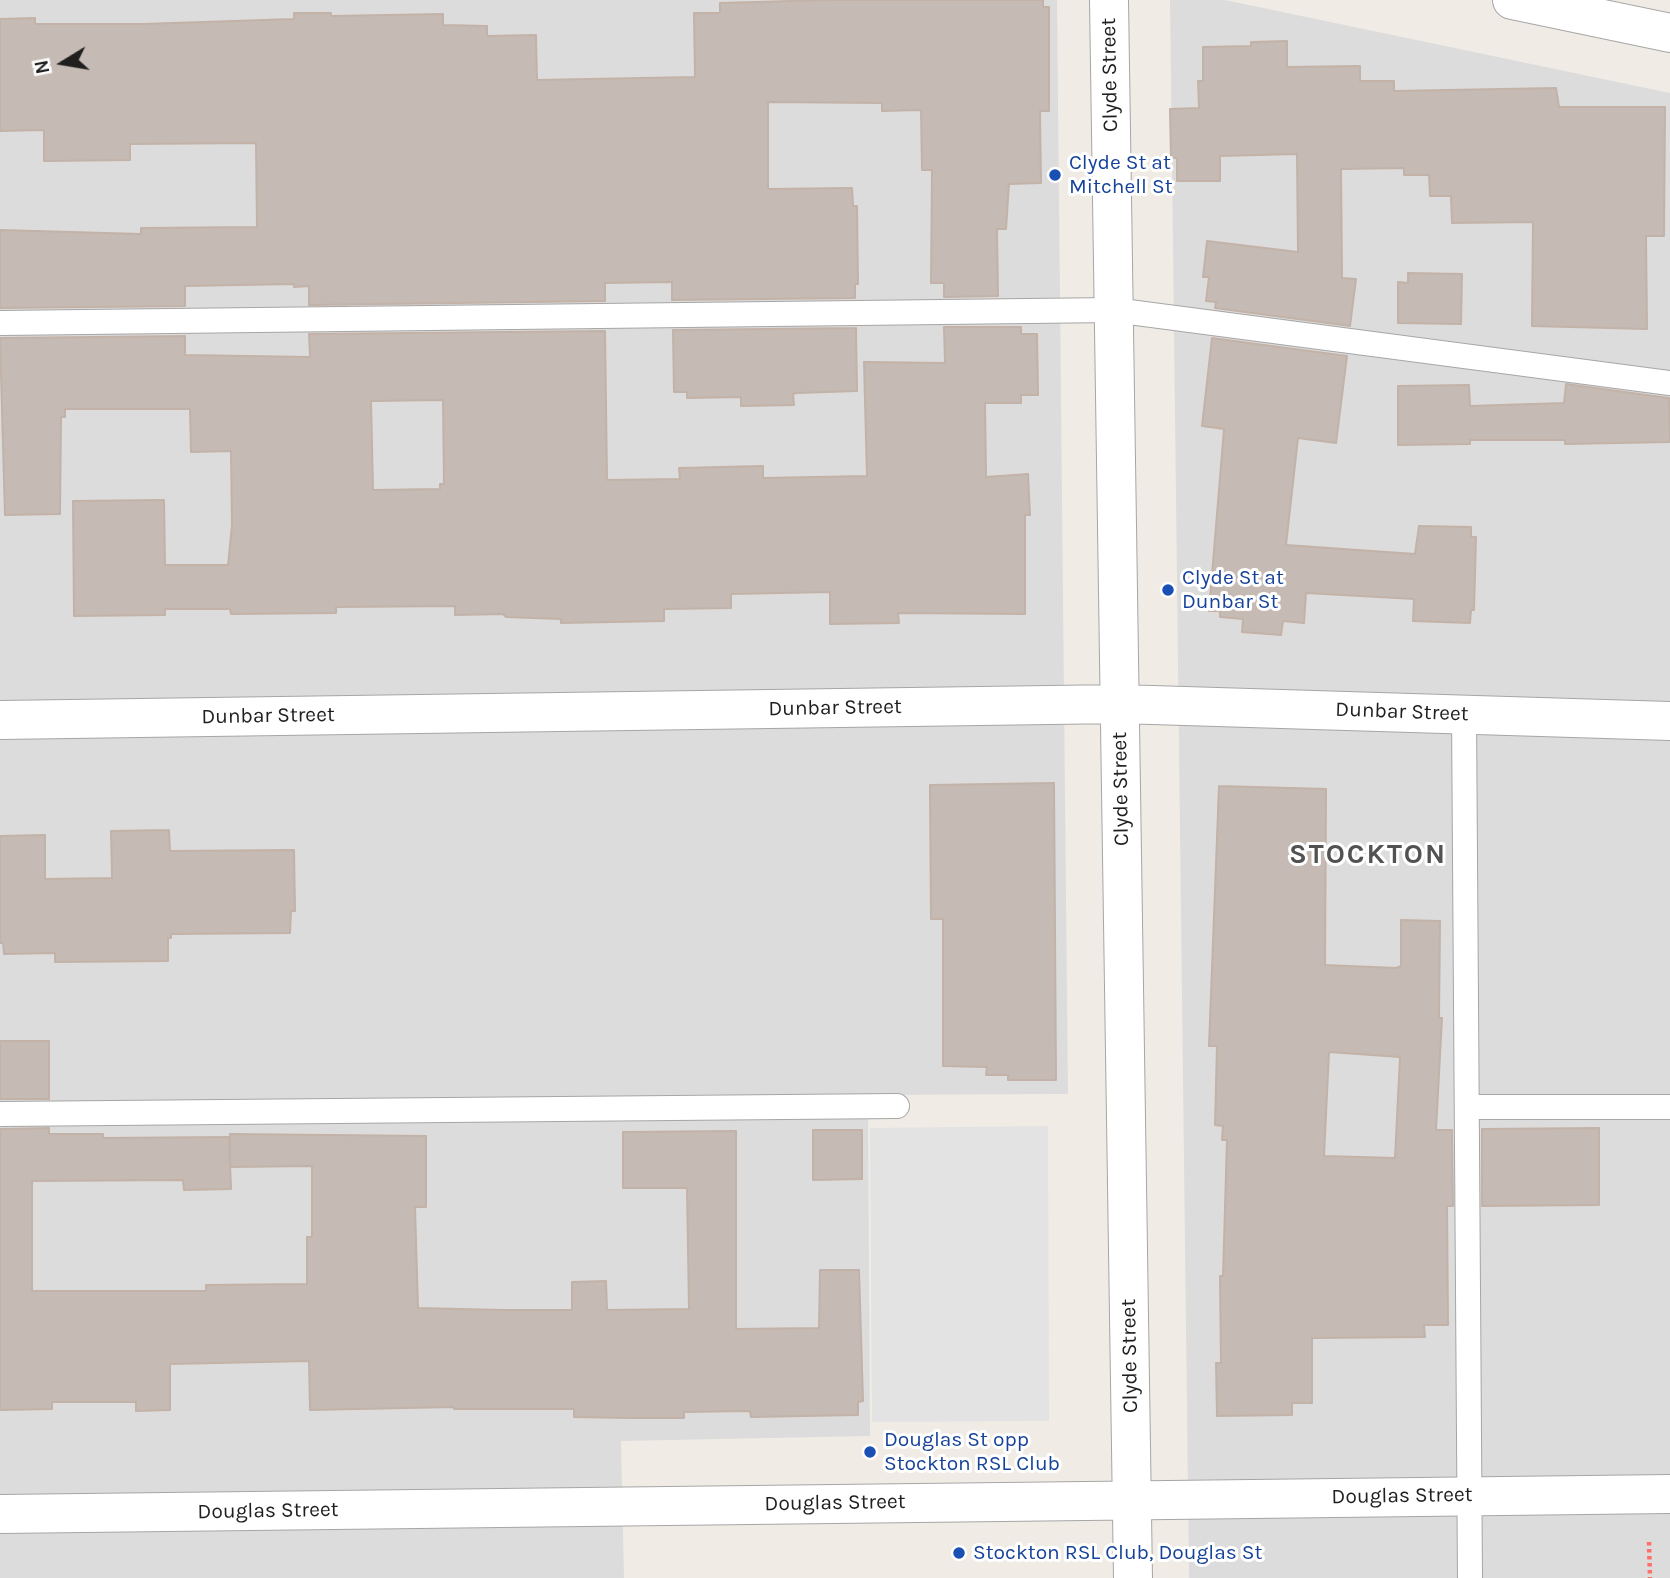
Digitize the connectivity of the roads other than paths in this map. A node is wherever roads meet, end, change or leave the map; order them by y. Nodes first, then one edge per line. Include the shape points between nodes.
1 (1109, 0) edge
2 (1512, 0) edge
3 (1670, 33) edge
4 (1114, 310) junction
5 (0, 323) edge
6 (1670, 383) edge
7 (1120, 704) junction
8 (1464, 713) junction
9 (0, 720) edge
10 (1670, 722) edge
11 (897, 1106) dead end
12 (1467, 1107) junction
13 (1670, 1107) edge
14 (0, 1114) edge
15 (1670, 1494) edge
16 (1469, 1495) junction
17 (1132, 1499) junction
18 (0, 1514) edge
19 (1133, 1578) edge
20 (1470, 1578) edge

1 - 4 street, Clyde Street
2 - 3 street
4 - 5 lane
4 - 6 lane
4 - 7 street, Clyde Street
7 - 8 street, Dunbar Street
7 - 9 street, Dunbar Street
7 - 17 street, Clyde Street
8 - 10 street, Dunbar Street
8 - 12 lane
11 - 14 lane
12 - 13 lane
12 - 16 lane
15 - 16 street, Douglas Street
16 - 17 street, Douglas Street
16 - 20 lane
17 - 18 street, Douglas Street
17 - 19 street, Clyde Street

